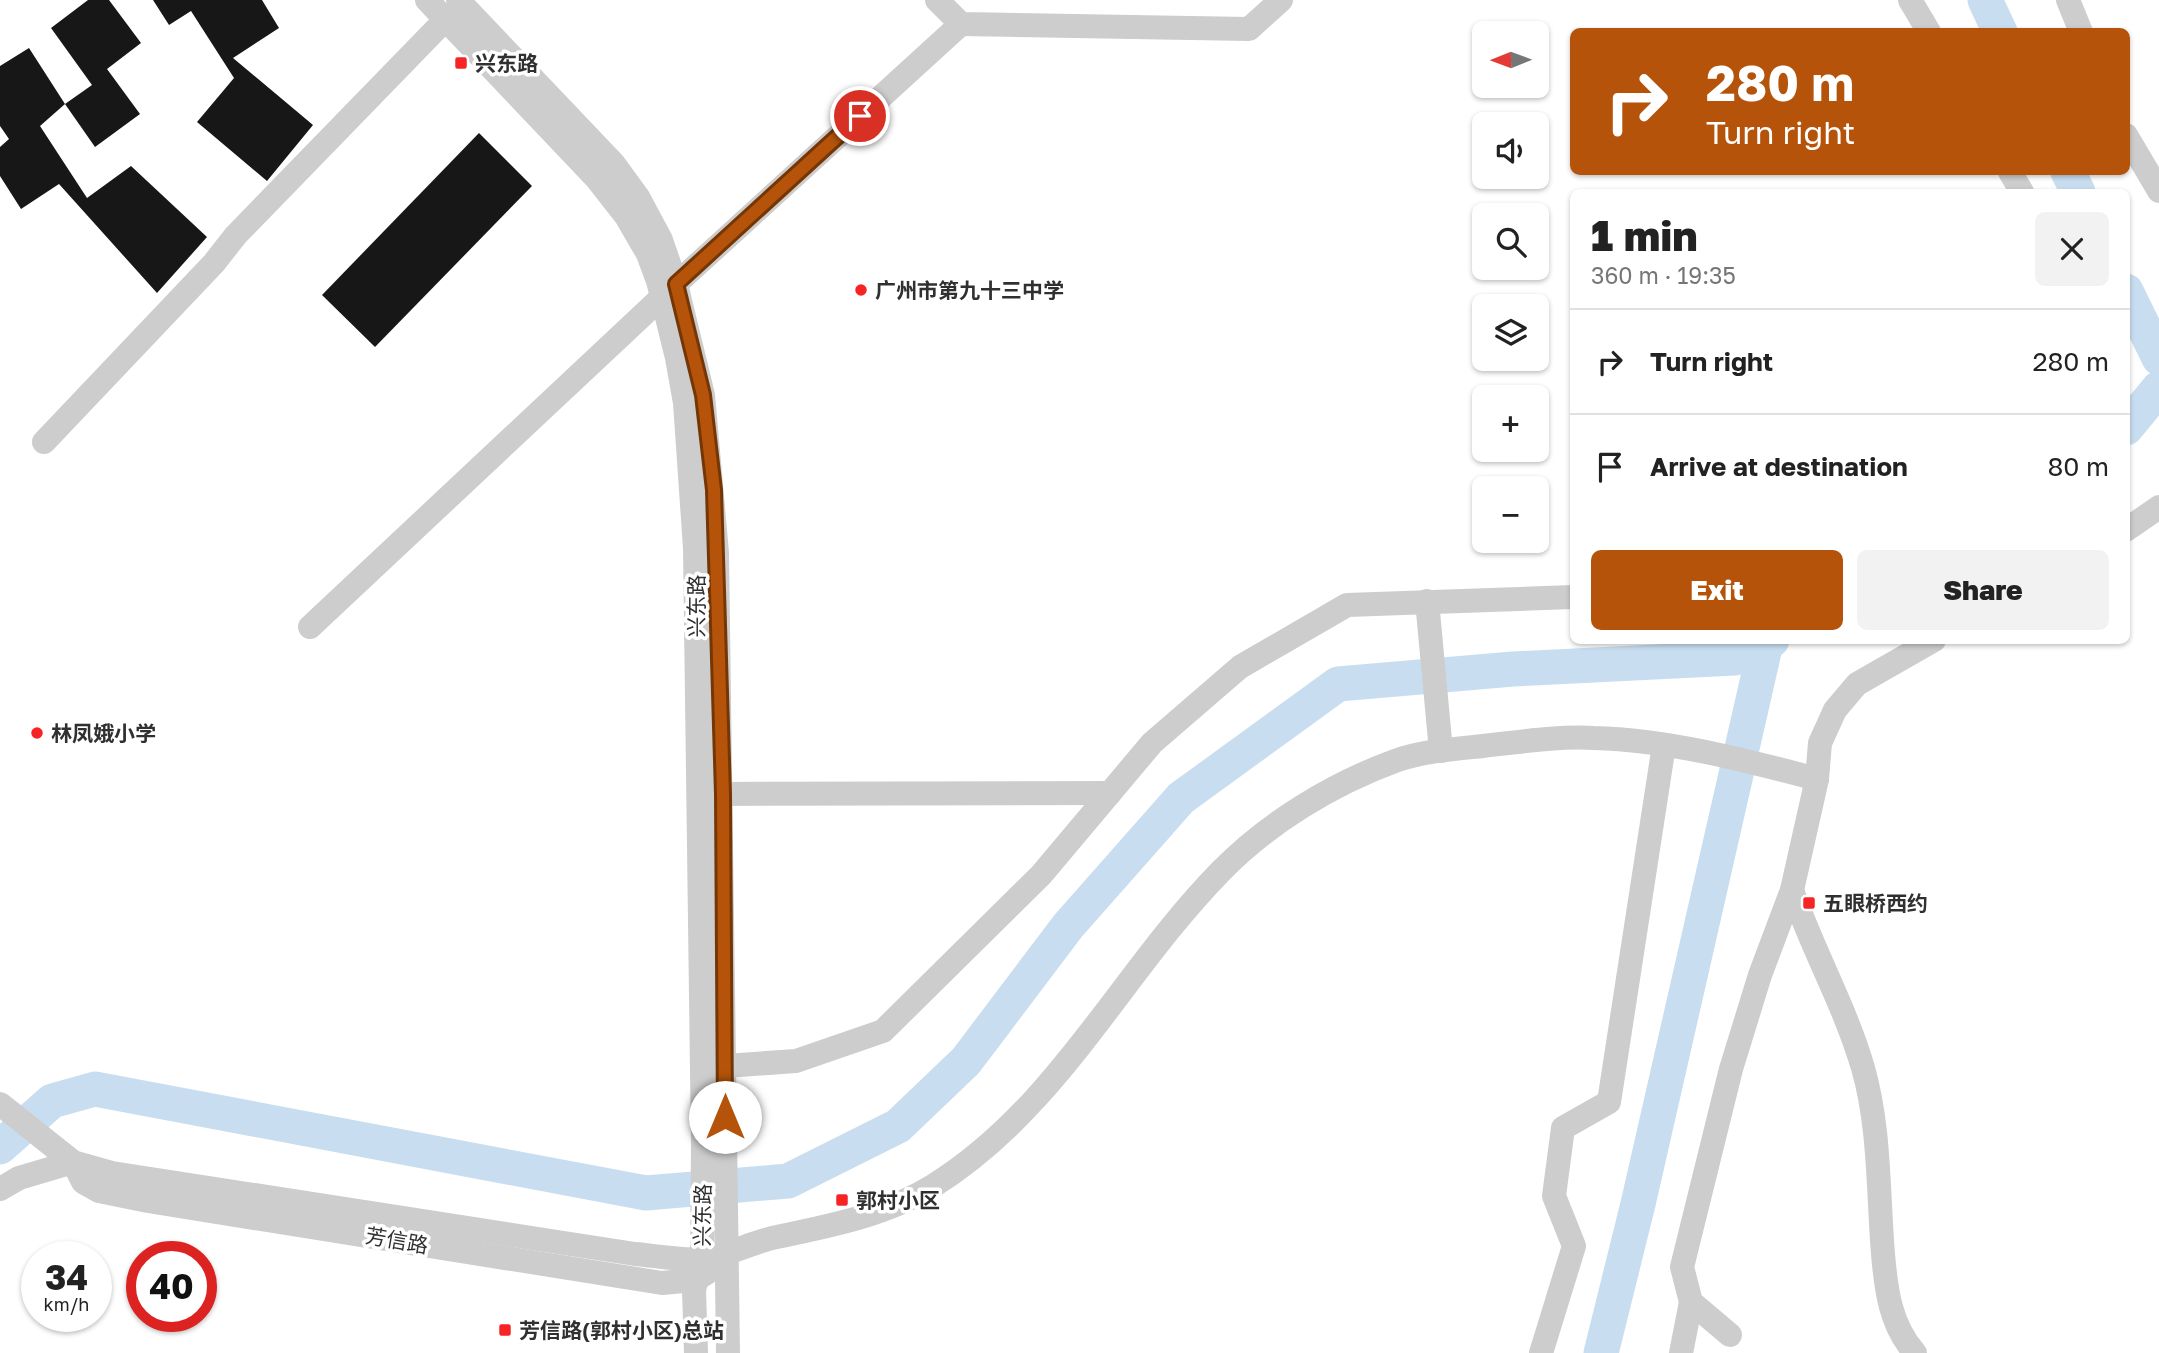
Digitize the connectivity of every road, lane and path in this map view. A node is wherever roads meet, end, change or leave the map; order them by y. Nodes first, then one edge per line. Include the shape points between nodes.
1 (427, 0) edge
2 (937, 0) edge
3 (1281, 0) edge
4 (1910, 0) edge
5 (2068, 0) edge
6 (452, 10) edge
7 (961, 24) junction
8 (1927, 28) edge
9 (2079, 28) edge
10 (2130, 142) edge
11 (2159, 191) edge
12 (669, 290) junction
13 (44, 442) dead end
14 (2159, 508) edge
15 (2130, 527) edge
16 (1570, 597) edge
17 (1427, 601) junction
18 (310, 627) dead end
19 (1927, 644) edge
20 (1664, 745) junction
21 (1441, 751) junction
22 (1817, 779) junction
23 (1110, 793) junction
24 (711, 794) junction
25 (1792, 890) junction
26 (725, 1066) junction
27 (4, 1107) edge
28 (714, 1144) junction
29 (73, 1162) junction
30 (0, 1189) edge
31 (708, 1264) junction
32 (1691, 1302) junction
33 (1730, 1335) dead end
34 (696, 1353) edge
35 (728, 1353) edge
36 (1541, 1353) edge
37 (1681, 1353) edge
38 (1915, 1353) edge

1 - 6 street, 兴东路
2 - 7 street
3 - 7 street via 1249,29
4 - 8 street
5 - 9 street
6 - 12 street, 兴东路 via 619,207
6 - 13 street
7 - 12 street
10 - 11 street
12 - 18 street
12 - 24 street, 兴东路 via 693,486
14 - 15 street
16 - 17 street
17 - 21 street
17 - 23 street via 1347,605 1240,667 1152,743
19 - 22 street via 1871,674 1847,694 1820,743
20 - 21 street via 1564,738
20 - 22 street
20 - 36 street via 1609,1102 1563,1128 1553,1196 1574,1246
21 - 31 street via 1398,760 1331,790 1244,850 1198,897 1019,1118 943,1179 878,1212 772,1238
22 - 25 street
23 - 24 street
23 - 26 street via 1041,875 883,1031 796,1061
24 - 26 street, 兴东路
24 - 28 street, 兴东路
25 - 32 street via 1731,1069 1685,1254 1682,1267
25 - 38 street via 1864,1071 1885,1279 1898,1327
26 - 28 street, 兴东路
27 - 29 street, 芳信路
28 - 31 street, 兴东路 via 714,1225
29 - 30 street via 19,1178
29 - 31 street, 芳信路 via 152,1181
31 - 34 street
31 - 35 street
32 - 33 street
32 - 37 street

